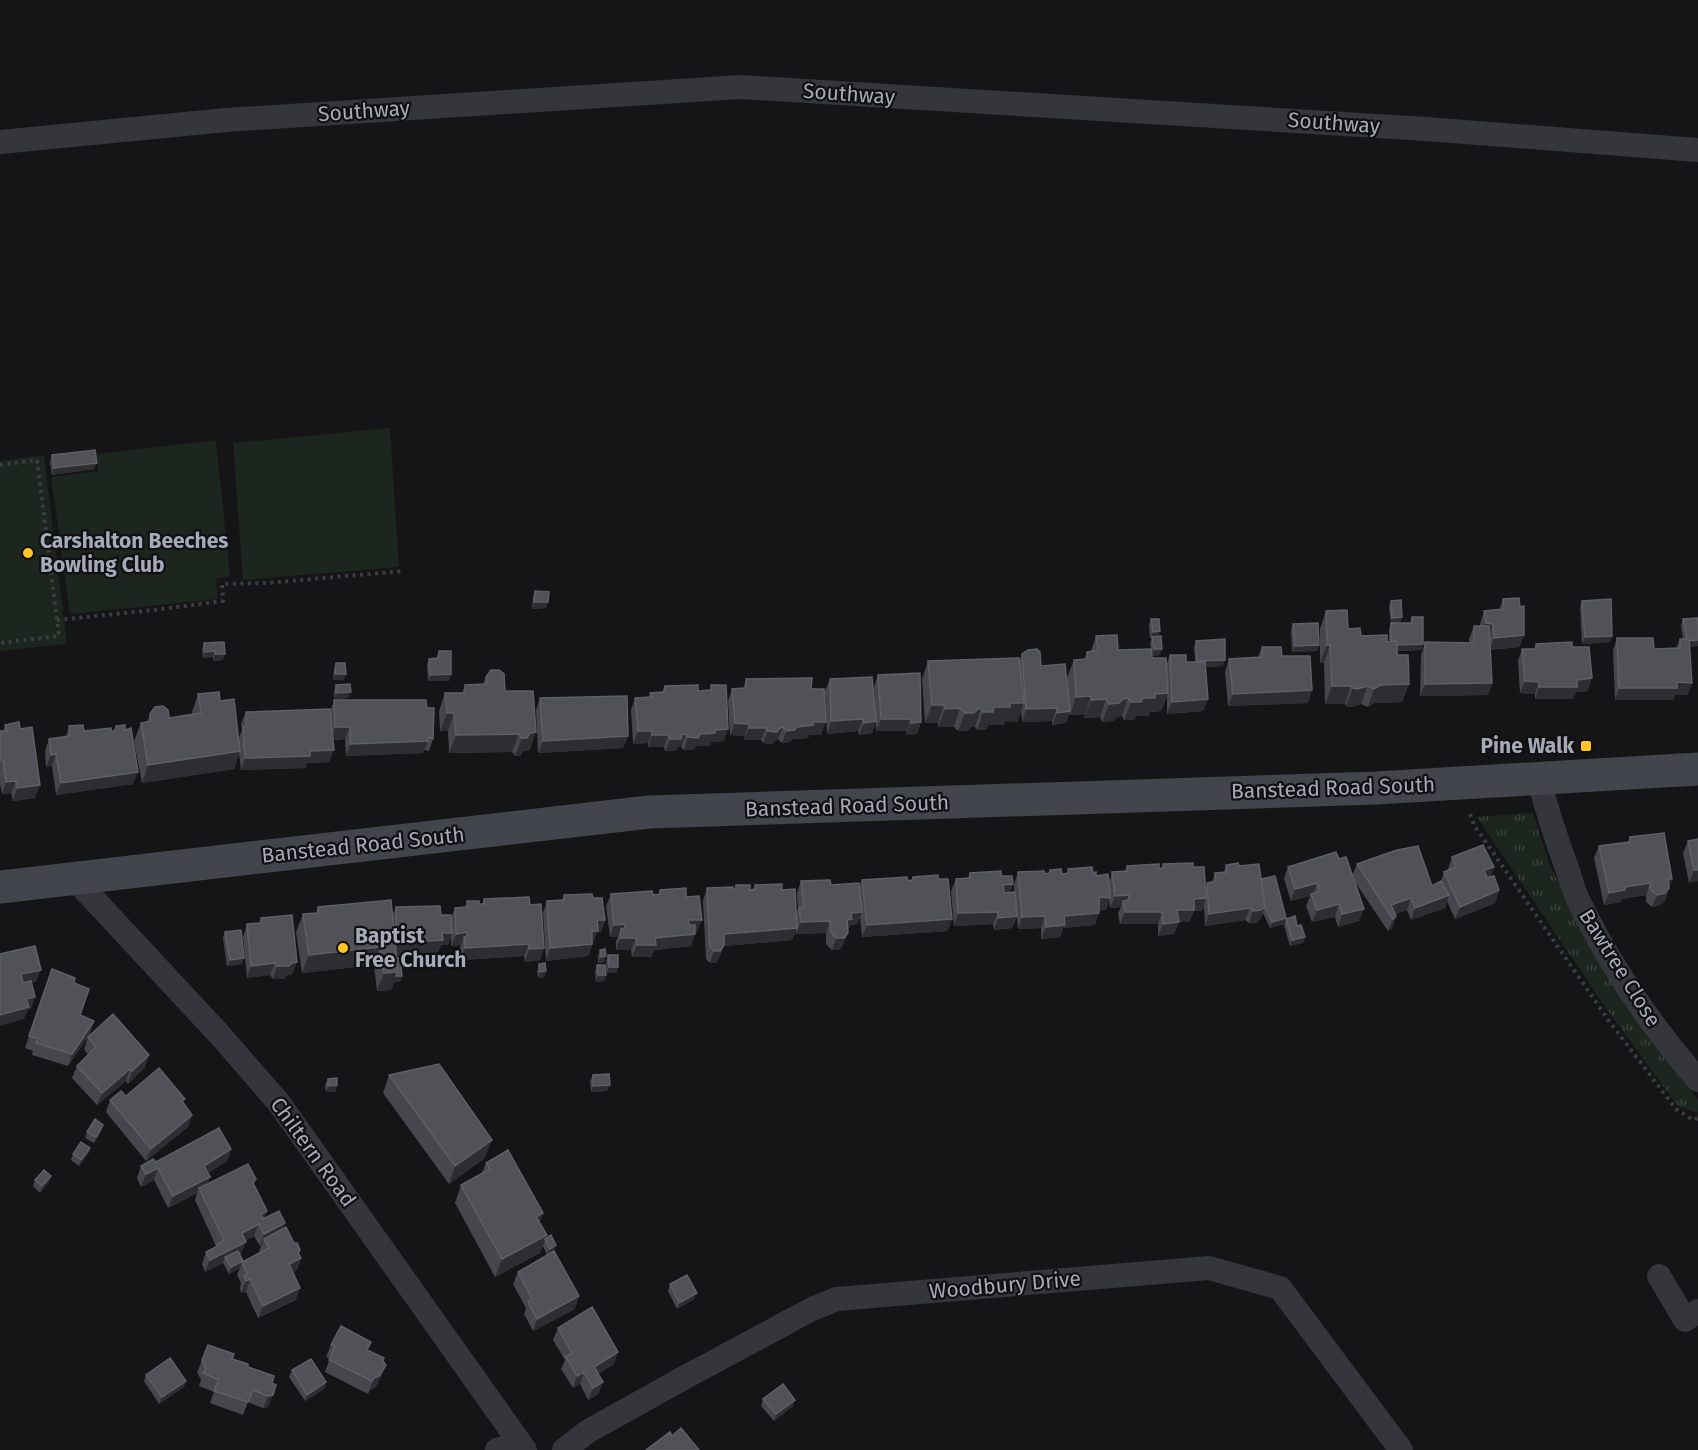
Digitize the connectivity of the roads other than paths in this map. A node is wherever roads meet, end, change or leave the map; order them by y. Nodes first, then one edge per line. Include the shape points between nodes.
1 (0, 142) edge
2 (1698, 150) edge
3 (1698, 769) edge
4 (1538, 777) junction
5 (73, 878) junction
6 (0, 887) edge
7 (1698, 1080) edge
8 (1659, 1276) dead end
9 (1698, 1311) edge
10 (523, 1447) edge
11 (497, 1450) edge
12 (564, 1450) edge
13 (1401, 1450) edge

1 - 2 street, Southway via 226,120 741,87 1426,129
3 - 4 street, Banstead Road South
4 - 5 street, Banstead Road South via 1365,788 649,812
4 - 7 street, Bawtree Close via 1579,903 1640,1005
5 - 6 street, Banstead Road South
5 - 10 street, Chiltern Road via 279,1102
8 - 9 street via 1685,1320
10 - 11 street
12 - 13 street, Woodbury Drive via 587,1432 659,1392 837,1299 1209,1268 1280,1288

